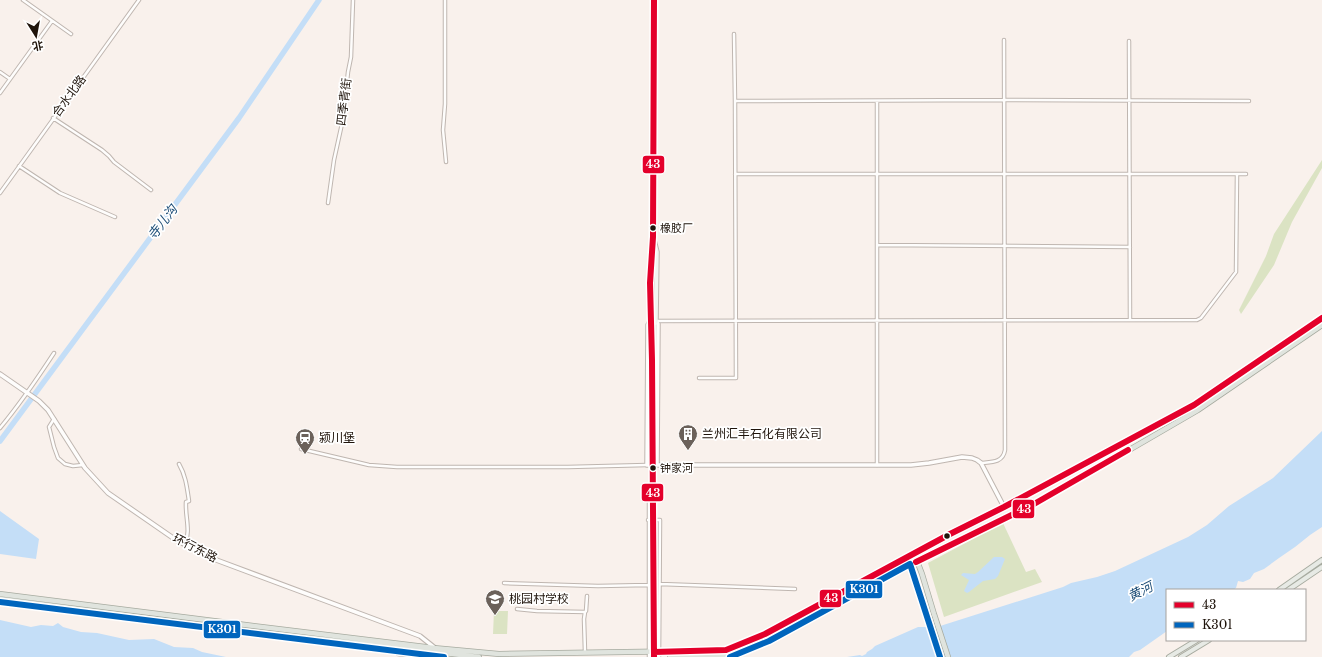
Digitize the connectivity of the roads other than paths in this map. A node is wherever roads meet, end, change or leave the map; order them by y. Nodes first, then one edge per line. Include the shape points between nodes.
1 (22, 0) edge
2 (139, 0) edge
3 (353, 0) edge
4 (445, 0) edge
5 (654, 0) edge
6 (52, 21) junction
7 (71, 34) dead end
8 (734, 34) dead end
9 (1004, 40) dead end
10 (1129, 41) dead end
11 (0, 72) edge
12 (10, 79) junction
13 (0, 92) edge
14 (1005, 100) junction
15 (1130, 100) junction
16 (735, 101) junction
17 (878, 101) junction
18 (1249, 101) dead end
19 (53, 118) junction
20 (446, 162) dead end
21 (19, 166) junction
22 (735, 174) junction
23 (878, 174) junction
24 (1004, 174) junction
25 (1130, 174) junction
26 (1237, 174) junction
27 (1246, 174) dead end
28 (151, 190) dead end
29 (0, 193) edge
30 (328, 203) dead end
31 (115, 217) dead end
32 (653, 237) junction
33 (877, 245) junction
34 (1004, 246) junction
35 (1130, 247) junction
36 (1322, 318) edge
37 (656, 320) junction
38 (1005, 320) junction
39 (1130, 320) junction
40 (650, 321) junction
41 (736, 321) junction
42 (877, 321) junction
43 (1322, 325) edge
44 (54, 353) dead end
45 (652, 360) junction
46 (0, 374) edge
47 (699, 378) dead end
48 (27, 393) junction
49 (54, 418) junction
50 (0, 428) edge
51 (301, 449) dead end
52 (981, 463) junction
53 (179, 464) dead end
54 (84, 465) junction
55 (647, 465) junction
56 (657, 465) junction
57 (877, 465) junction
58 (649, 490) dead end
59 (1004, 507) junction
60 (648, 520) junction
61 (184, 545) junction
62 (914, 553) junction
63 (1322, 560) edge
64 (918, 561) junction
65 (1322, 568) edge
66 (504, 583) dead end
67 (660, 584) junction
68 (648, 585) junction
69 (796, 588) dead end
70 (1281, 589) edge
71 (1290, 589) edge
72 (0, 594) edge
73 (587, 596) dead end
74 (0, 598) edge
75 (517, 609) dead end
76 (585, 612) junction
77 (1195, 641) edge
78 (1207, 641) edge
79 (389, 646) junction
80 (436, 650) junction
81 (585, 653) junction
82 (654, 654) edge
83 (420, 657) edge
84 (479, 657) edge
85 (670, 657) edge
86 (948, 657) edge
87 (1169, 657) edge
88 (1181, 657) edge

1 - 6 street
2 - 19 street, 合水北路
3 - 30 street, 四季青街 via 351,57
4 - 20 street via 443,130
5 - 32 main road
6 - 7 street
6 - 12 street
8 - 16 street
9 - 14 street
10 - 15 street
11 - 12 street
12 - 13 street
14 - 15 street
14 - 17 street
14 - 24 street
15 - 18 street
15 - 25 street
16 - 17 street
16 - 22 street
17 - 23 street
19 - 21 street, 合水北路
19 - 28 street via 102,150
21 - 29 street, 合水北路
21 - 31 street via 60,193
22 - 23 street
22 - 41 street
23 - 24 street
23 - 33 street
24 - 25 street
24 - 34 street
25 - 26 street
25 - 35 street
26 - 27 street
26 - 39 street via 1235,275 1197,320
32 - 37 main road via 657,252
32 - 40 main road
33 - 34 street
33 - 42 street
34 - 35 street
34 - 38 street
35 - 39 street
36 - 59 highway via 1194,405
37 - 40 street
37 - 41 street
37 - 45 main road
37 - 56 street
38 - 39 street
38 - 42 street
38 - 52 street via 1005,450 1004,455 998,460
40 - 45 main road
40 - 55 street
41 - 42 street
41 - 47 street via 736,378
42 - 57 street
43 - 64 highway via 1198,410 1034,504
44 - 48 street
45 - 82 main road, bridge
46 - 48 street, 环行东路
48 - 49 street, 环行东路 via 39,401
48 - 50 street
49 - 54 street, 环行东路
49 - 54 street via 49,427 58,458 65,464
51 - 55 street via 369,464 397,467
52 - 57 street via 967,457 920,464
52 - 59 street
53 - 61 street via 185,478 189,501 186,502 186,506 189,529
54 - 61 street, 环行东路 via 116,501
55 - 56 street
56 - 57 street
58 - 60 street
59 - 62 highway
60 - 67 street via 660,520
60 - 68 street
61 - 80 street, 环行东路 via 211,558 420,636
62 - 64 highway
62 - 82 highway via 766,634 740,645 726,650
63 - 70 main road
64 - 85 highway via 745,650 725,655
64 - 86 highway
65 - 71 main road
66 - 68 street
67 - 69 street
67 - 82 street
68 - 82 street
72 - 80 highway
73 - 76 street
74 - 79 highway via 240,630
75 - 76 street
76 - 81 street
77 - 87 main road
78 - 88 main road
79 - 80 highway
79 - 83 street via 398,654
80 - 81 highway via 499,654
80 - 84 highway
81 - 82 highway

